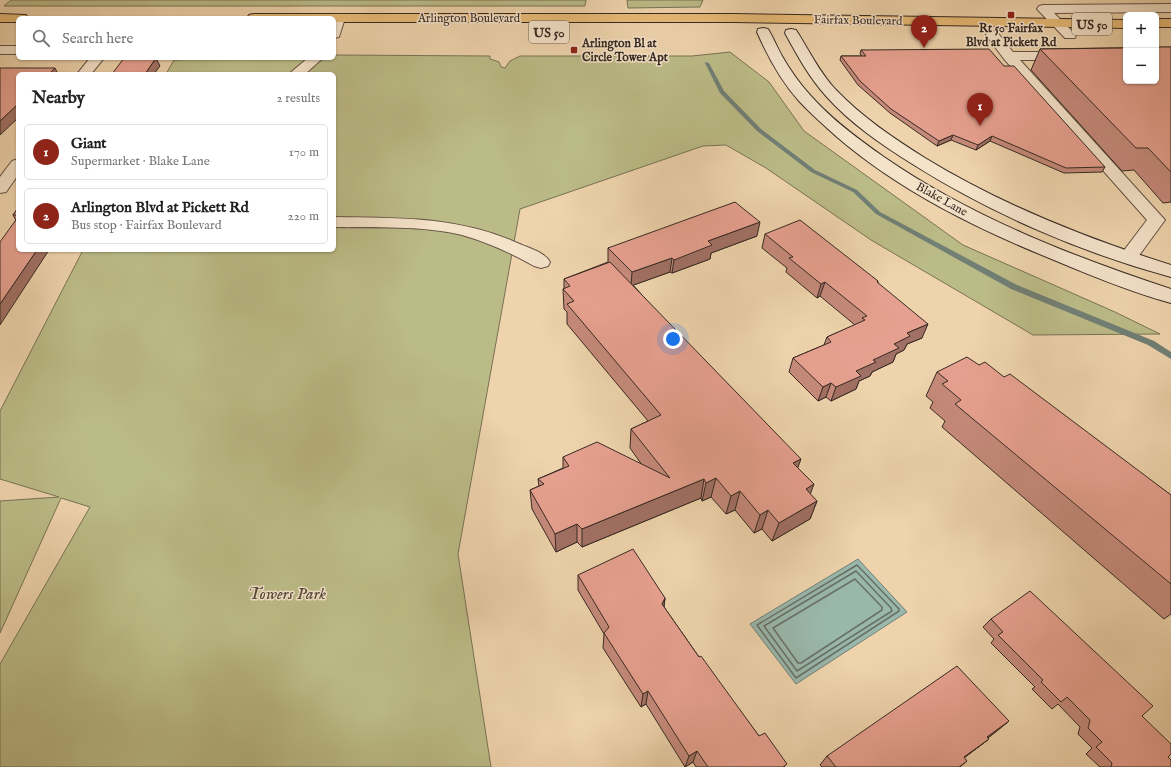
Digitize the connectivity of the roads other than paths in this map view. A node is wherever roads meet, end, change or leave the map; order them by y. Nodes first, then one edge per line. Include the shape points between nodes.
1 (750, 4) dead end
2 (776, 5) dead end
3 (1171, 8) edge
4 (0, 18) edge
5 (16, 18) edge
6 (339, 18) joint
7 (783, 19) junction
8 (1159, 23) edge
9 (1171, 23) edge
10 (1058, 24) junction
11 (1123, 24) edge
12 (336, 26) edge
13 (756, 28) junction
14 (0, 29) edge
15 (16, 29) edge
16 (349, 31) dead end
17 (336, 32) edge
18 (798, 33) junction
19 (942, 34) dead end
20 (992, 35) junction
21 (1070, 35) junction
22 (1123, 36) edge
23 (0, 50) edge
24 (16, 50) edge
25 (1009, 56) junction
26 (1123, 56) edge
27 (96, 60) edge
28 (314, 60) edge
29 (86, 72) edge
30 (298, 72) edge
31 (13, 160) edge
32 (0, 188) edge
33 (336, 222) edge
34 (1128, 257) junction
35 (541, 262) dead end
36 (1171, 271) edge
37 (1171, 296) edge

1 - 13 main road
2 - 7 main road, Blake Lane
3 - 10 street via 1043,9
4 - 5 main road
6 - 12 street
6 - 13 main road, Arlington Boulevard / US 50
7 - 10 main road, Fairfax Boulevard / US 50
7 - 13 main road, Fairfax Boulevard / US 50
7 - 18 main road, Blake Lane
8 - 9 main road
10 - 11 main road, Fairfax Boulevard / US 50
10 - 21 street
13 - 18 main road, US 50
13 - 37 street, Blake Lane via 794,85 821,116 896,173 934,196 1021,239
14 - 15 main road
16 - 17 main road
18 - 34 street, Blake Lane via 808,63 831,92 881,137 978,195 1047,226
19 - 20 main road, US 50
20 - 21 main road, US 50
20 - 25 street
21 - 22 main road, US 50
23 - 24 street
25 - 26 street
25 - 34 street via 1156,220
27 - 29 street
28 - 30 street
31 - 32 street
33 - 35 street via 451,228 495,240
34 - 36 street, Blake Lane

